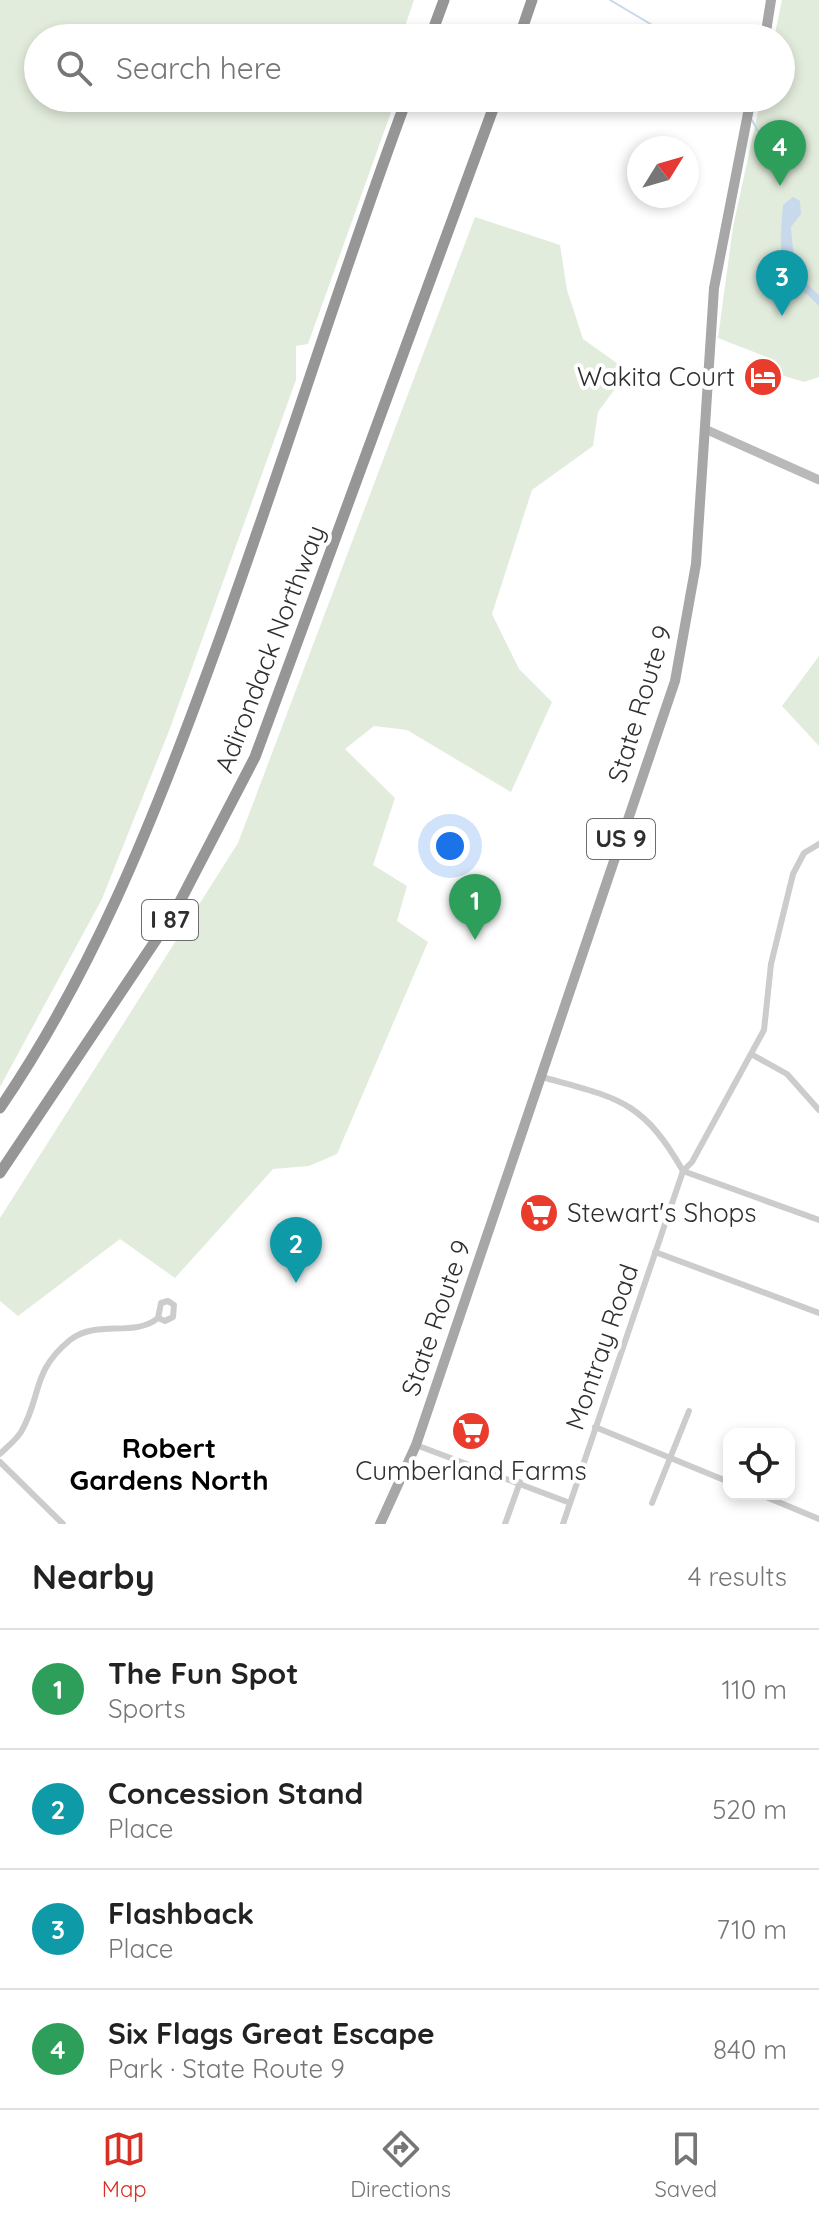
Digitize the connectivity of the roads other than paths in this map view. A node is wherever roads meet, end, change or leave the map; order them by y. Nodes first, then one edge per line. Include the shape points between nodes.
1 (444, 0) edge
2 (532, 0) edge
3 (771, 0) edge
4 (435, 24) edge
5 (524, 24) edge
6 (767, 24) edge
7 (402, 112) edge
8 (492, 112) edge
9 (748, 112) edge
10 (705, 429) junction
11 (819, 480) edge
12 (819, 844) edge
13 (751, 1054) junction
14 (542, 1077) junction
15 (0, 1108) edge
16 (819, 1110) edge
17 (683, 1171) junction
18 (0, 1173) edge
19 (819, 1220) edge
20 (655, 1252) junction
21 (819, 1313) edge
22 (158, 1318) dead end
23 (689, 1411) dead end
24 (595, 1427) junction
25 (416, 1445) junction
26 (0, 1454) edge
27 (670, 1458) junction
28 (0, 1462) edge
29 (723, 1480) edge
30 (520, 1482) junction
31 (773, 1500) edge
32 (570, 1503) junction
33 (652, 1503) dead end
34 (819, 1519) edge
35 (63, 1524) edge
36 (380, 1524) edge
37 (505, 1524) edge
38 (563, 1524) edge

1 - 4 highway
2 - 5 highway
3 - 6 main road
7 - 15 highway, Adirondack Northway / I 87 via 154,816 76,983
8 - 18 highway, Adirondack Northway / I 87 via 255,757 167,926
9 - 10 main road, State Route 9 / US 9 via 714,288
10 - 11 street
10 - 14 main road, State Route 9 / US 9 via 696,564 675,681
12 - 13 street, Montray Road via 804,853 793,874 771,964 764,1030
13 - 16 street via 787,1074
13 - 17 street, Montray Road
14 - 17 street via 613,1097 638,1110 655,1126
14 - 25 main road, State Route 9 / US 9
17 - 19 street
17 - 20 street, Montray Road
20 - 21 street
20 - 24 street, Montray Road
22 - 26 street via 138,1326 92,1328 72,1339 50,1359 20,1434
23 - 27 street
24 - 27 street
24 - 32 street, Montray Road
25 - 30 street
25 - 36 main road, State Route 9 / US 9
27 - 29 street
27 - 33 street
28 - 35 street
30 - 32 street
30 - 37 street
31 - 34 street
32 - 38 street, Montray Road

